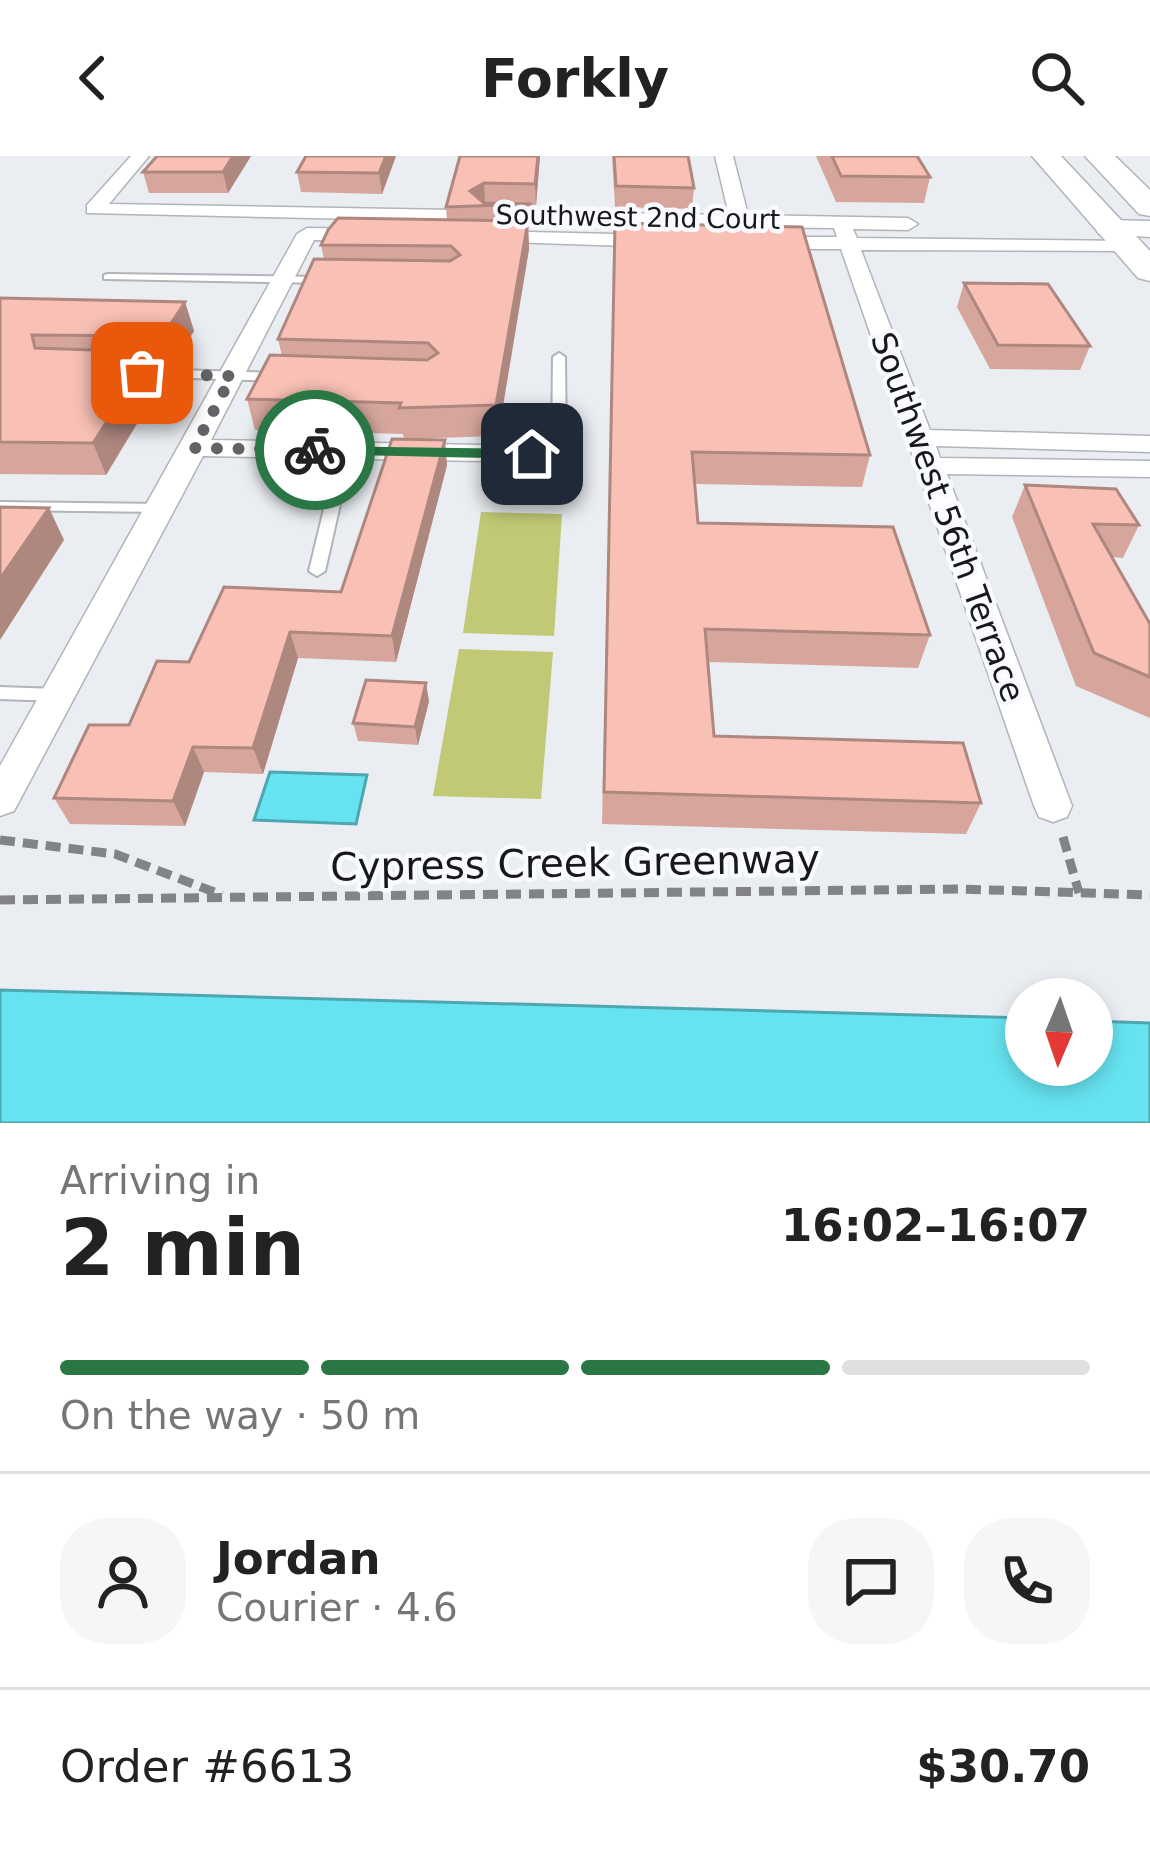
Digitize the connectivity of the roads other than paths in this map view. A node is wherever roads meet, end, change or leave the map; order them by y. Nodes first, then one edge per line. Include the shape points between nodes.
1 (140, 156) edge
2 (724, 156) edge
3 (1046, 156) edge
4 (1099, 156) edge
5 (1150, 207) edge
6 (740, 218) junction
7 (895, 224) junction
8 (847, 237) junction
9 (745, 242) junction
10 (1137, 244) edge
11 (108, 277) dead end
12 (283, 279) junction
13 (346, 280) edge
14 (559, 358) dead end
15 (119, 373) edge
16 (232, 376) junction
17 (298, 378) edge
18 (1150, 444) edge
19 (194, 448) junction
20 (345, 451) junction
21 (925, 452) junction
22 (532, 454) joint
23 (1150, 469) edge
24 (0, 506) edge
25 (163, 508) junction
26 (316, 571) dead end
27 (0, 693) edge
28 (59, 694) junction
29 (0, 800) edge
30 (1054, 806) road end

1 - 6 street, Southwest 2nd Court via 94,209
2 - 6 street
3 - 10 main road
4 - 5 main road
6 - 7 street, Southwest 2nd Court
6 - 9 street
7 - 8 street, Southwest 2nd Court
7 - 10 street, Southwest 2nd Court
8 - 9 street, Southwest 2nd Court
8 - 10 street, Southwest 2nd Court
8 - 21 street, Southwest 56th Terrace
9 - 12 street, Southwest 2nd Court via 307,234
11 - 12 lane
12 - 13 lane
12 - 16 street
14 - 22 lane via 559,454
15 - 16 lane
16 - 17 lane
16 - 19 street
18 - 21 street
19 - 20 street
19 - 25 street
20 - 22 street
20 - 26 lane
21 - 23 street
21 - 30 street, Southwest 56th Terrace
24 - 25 lane
25 - 28 street
27 - 28 lane
28 - 29 street

